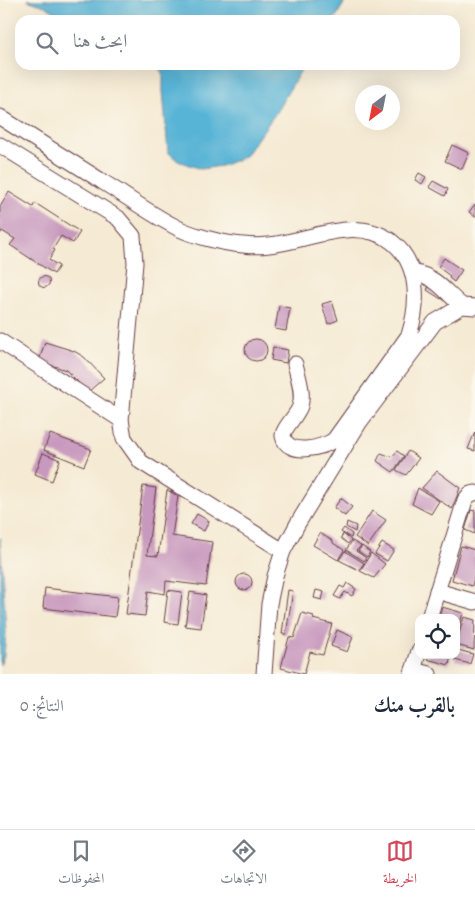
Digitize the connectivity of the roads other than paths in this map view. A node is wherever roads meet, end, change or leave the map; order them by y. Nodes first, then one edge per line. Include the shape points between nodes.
1 (0, 117) edge
2 (0, 145) edge
3 (413, 272) junction
4 (468, 307) edge
5 (0, 341) edge
6 (295, 364) dead end
7 (121, 420) junction
8 (475, 493) edge
9 (283, 551) junction
10 (437, 591) junction
11 (475, 602) edge
12 (430, 614) edge
13 (417, 659) edge
14 (412, 672) edge
15 (264, 674) edge
16 (429, 674) edge

1 - 3 street via 175,227 210,239 269,246 346,229 372,232 404,253
2 - 7 street via 118,218 132,236 135,263
3 - 4 street via 436,281 450,296
3 - 6 street via 416,286 414,318 409,335 328,445 302,449 294,447 283,436 300,405 301,392
4 - 9 street via 436,322 360,423
5 - 7 street
7 - 9 street via 124,438 141,462
8 - 10 street via 465,500
9 - 15 street via 269,604
10 - 11 street
10 - 12 street
13 - 14 street
14 - 16 street

